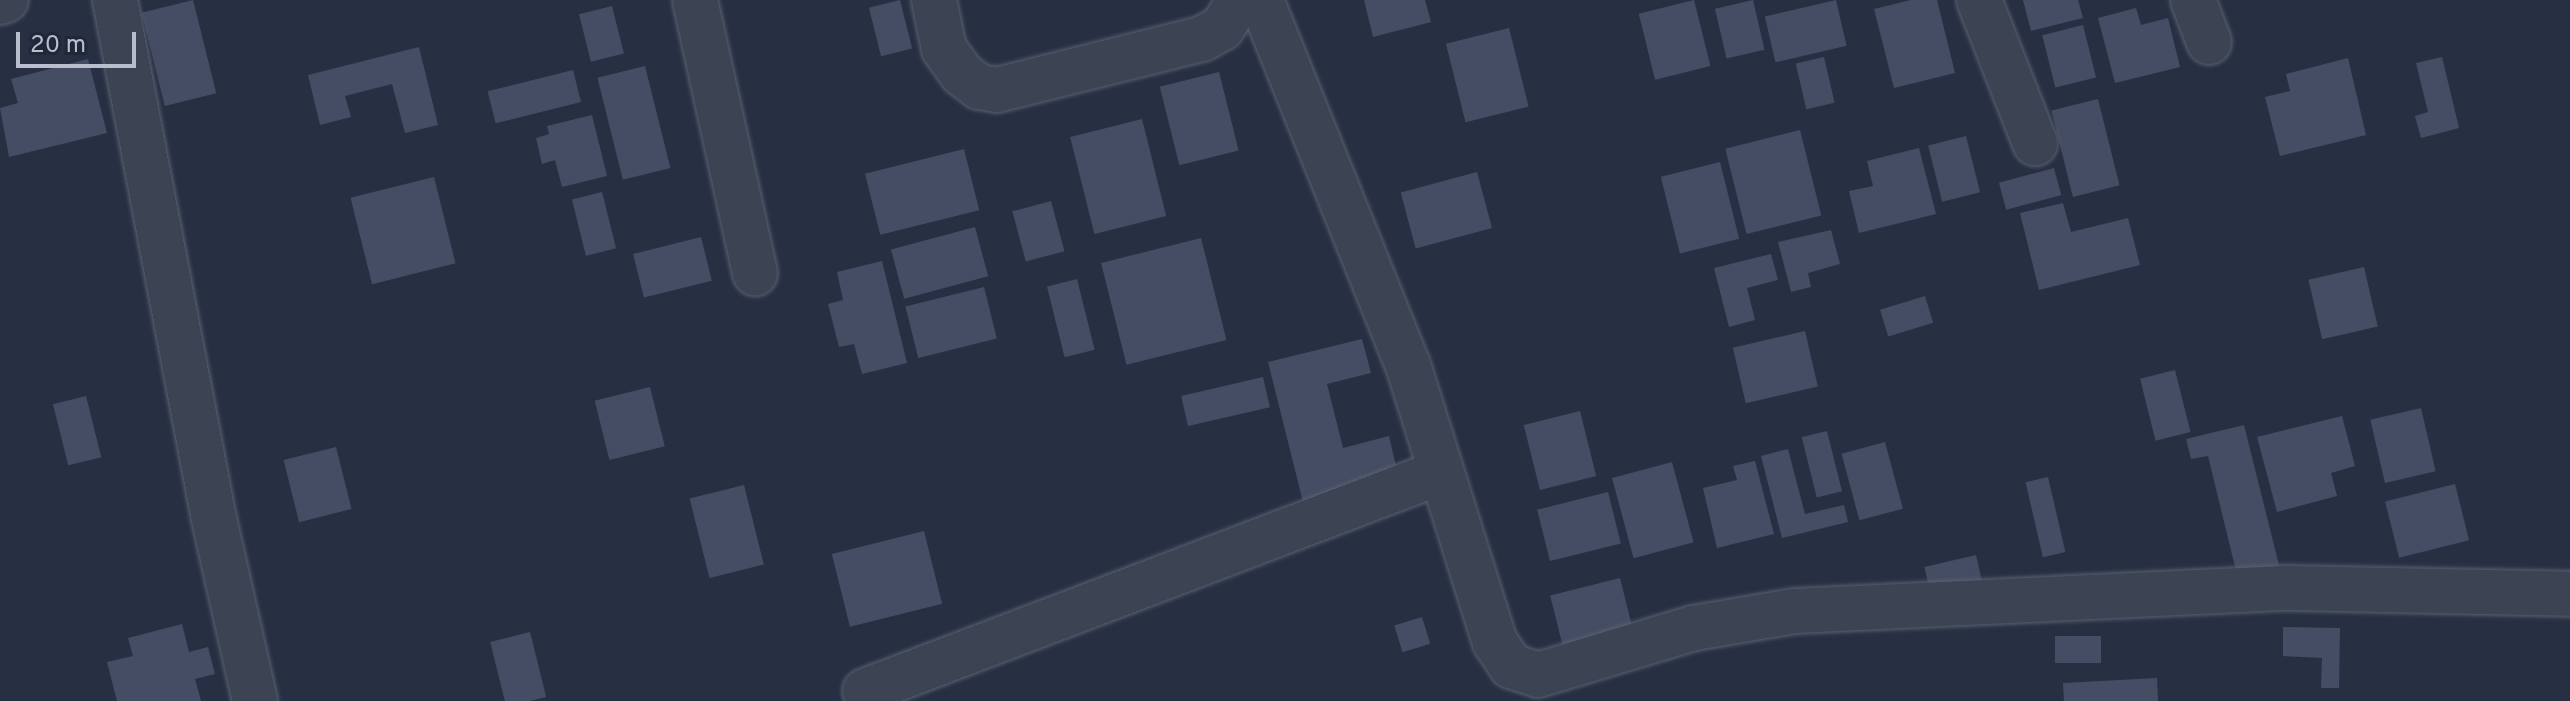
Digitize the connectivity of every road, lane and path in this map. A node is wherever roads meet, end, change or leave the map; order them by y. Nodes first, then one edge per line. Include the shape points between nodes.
1 (6, 0) edge
2 (115, 0) edge
3 (695, 0) edge
4 (934, 0) edge
5 (1240, 0) edge
6 (1261, 0) edge
7 (1979, 0) edge
8 (2193, 0) edge
9 (0, 2) edge
10 (2209, 42) dead end
11 (2035, 143) dead end
12 (755, 274) dead end
13 (1441, 472) junction
14 (2570, 594) edge
15 (1532, 688) edge
16 (865, 691) dead end
17 (255, 701) edge

1 - 9 street
2 - 17 street via 214,519
3 - 12 street
4 - 5 street via 944,49 962,74 979,87 997,90 1202,39 1222,28
6 - 13 street via 1408,365
7 - 11 street
8 - 10 street
13 - 15 street via 1495,642
13 - 16 street
14 - 15 street via 2290,588 1795,611 1694,628

